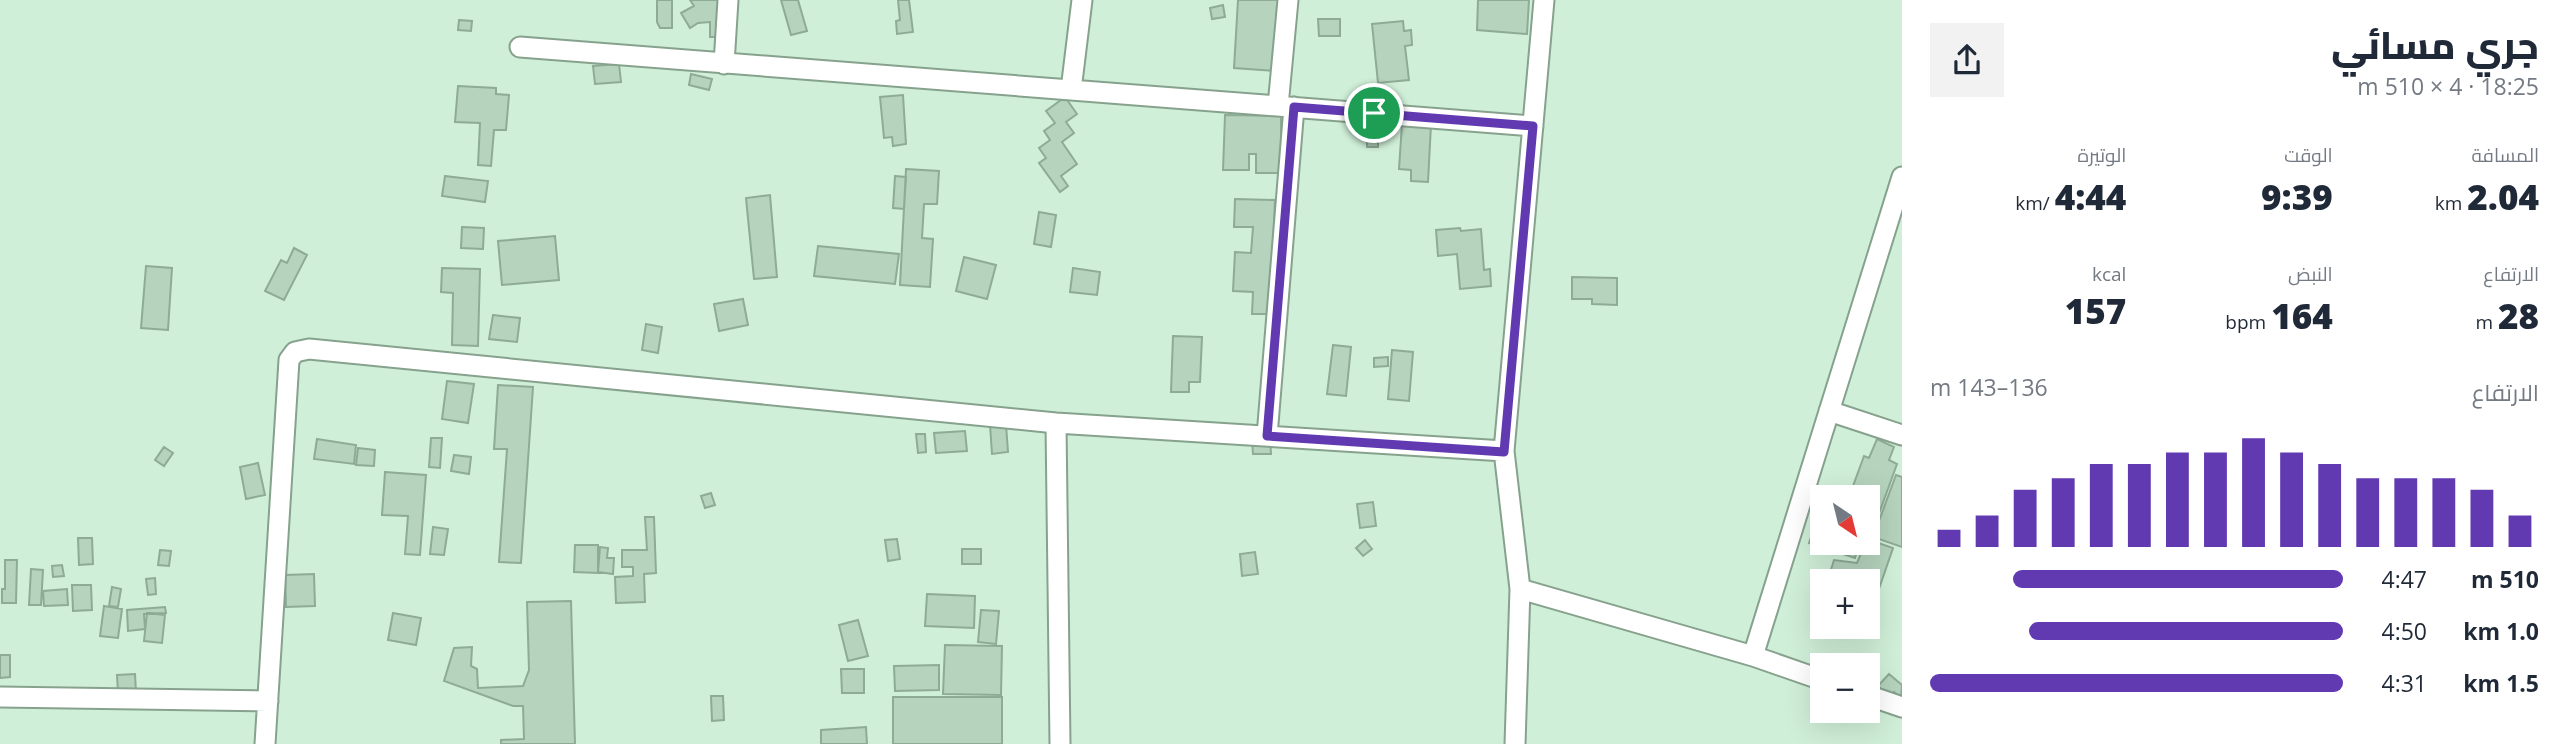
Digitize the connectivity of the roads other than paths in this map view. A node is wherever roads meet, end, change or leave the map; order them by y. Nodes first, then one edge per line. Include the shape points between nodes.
1 (728, 0) edge
2 (1082, 0) edge
3 (1288, 0) edge
4 (1544, 0) edge
5 (520, 47) dead end
6 (724, 64) junction
7 (1071, 90) junction
8 (1286, 107) junction
9 (1533, 126) junction
10 (1902, 177) edge
11 (1829, 411) junction
12 (1056, 423) junction
13 (1902, 435) edge
14 (1267, 436) junction
15 (1504, 452) junction
16 (1520, 589) junction
17 (1753, 656) junction
18 (1810, 676) edge
19 (0, 697) edge
20 (1880, 699) edge
21 (268, 701) junction
22 (1902, 707) edge
23 (265, 744) edge
24 (1060, 744) edge
25 (1515, 744) edge

1 - 6 street
2 - 7 street
3 - 8 street
4 - 9 street
5 - 6 street
6 - 7 street
7 - 8 street
8 - 9 street
8 - 14 street
9 - 15 street
10 - 11 street
11 - 13 street
11 - 17 street
12 - 14 street
12 - 21 street via 309,349 295,352 289,360
12 - 24 street
14 - 15 street
15 - 16 street
16 - 17 street
16 - 25 street
17 - 18 street
19 - 21 street
20 - 22 street
21 - 23 street

